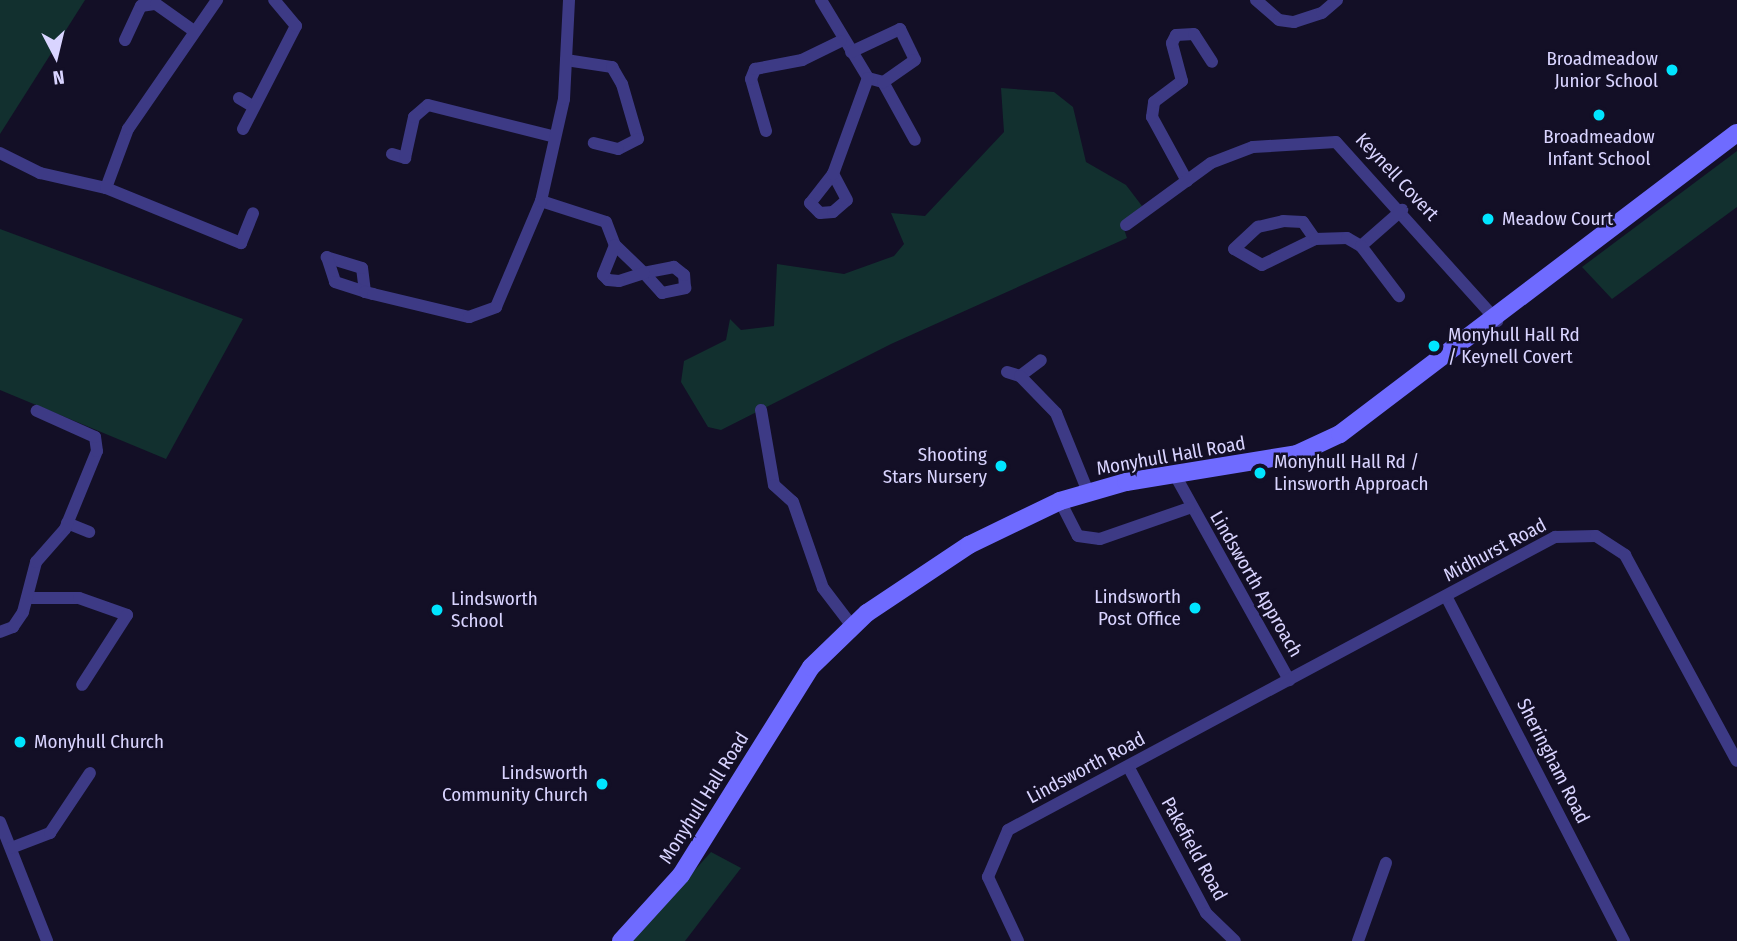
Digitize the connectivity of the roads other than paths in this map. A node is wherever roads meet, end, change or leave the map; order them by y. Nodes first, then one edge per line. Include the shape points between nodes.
1 (216, 0) edge
2 (274, 0) edge
3 (569, 0) edge
4 (821, 0) edge
5 (1256, 0) edge
6 (1337, 0) edge
7 (191, 29) junction
8 (125, 40) dead end
9 (841, 41) junction
10 (851, 52) junction
11 (566, 60) junction
12 (1212, 62) dead end
13 (868, 78) junction
14 (883, 82) junction
15 (239, 98) dead end
16 (254, 107) junction
17 (243, 129) dead end
18 (766, 131) dead end
19 (1737, 133) edge
20 (555, 137) junction
21 (915, 141) dead end
22 (594, 143) dead end
23 (0, 153) edge
24 (393, 154) dead end
25 (833, 174) dead end
26 (1187, 181) junction
27 (106, 188) junction
28 (541, 201) junction
29 (1402, 210) junction
30 (253, 213) dead end
31 (1126, 225) dead end
32 (1315, 239) junction
33 (615, 245) junction
34 (1361, 246) junction
35 (365, 292) junction
36 (1399, 296) dead end
37 (1497, 321) junction
38 (1041, 359) dead end
39 (761, 410) dead end
40 (37, 411) dead end
41 (1175, 475) junction
42 (1088, 492) junction
43 (1060, 501) junction
44 (1189, 508) junction
45 (67, 523) junction
46 (89, 532) dead end
47 (29, 598) junction
48 (1447, 598) junction
49 (852, 626) junction
50 (0, 632) edge
51 (1289, 680) junction
52 (82, 685) dead end
53 (1737, 761) edge
54 (1129, 768) junction
55 (90, 773) dead end
56 (0, 822) edge
57 (11, 848) junction
58 (1386, 863) dead end
59 (47, 941) edge
60 (621, 941) edge
61 (1018, 941) edge
62 (1235, 941) edge
63 (1358, 941) edge
64 (1624, 941) edge

1 - 7 street
2 - 16 street via 296,26
3 - 11 street
4 - 9 street
5 - 6 street via 1279,20 1294,22 1322,13
7 - 8 street via 156,4 141,6
7 - 27 street via 128,129
9 - 10 street
9 - 18 street via 802,61 752,73
10 - 13 street
10 - 14 street via 901,29 915,60
11 - 20 street
11 - 22 street via 612,67 622,84 638,139 618,149
12 - 26 street via 1194,34 1176,35 1172,43 1182,81 1154,102 1156,125
13 - 14 street
13 - 25 street
14 - 21 street
15 - 16 street
16 - 17 street
19 - 37 street, Monyhull Hall Road
20 - 24 street via 428,105 414,117 405,158
20 - 28 street
23 - 27 street via 40,173
26 - 29 street, Keynell Covert via 1211,163 1253,148 1336,142
26 - 31 street, Keynell Covert
27 - 30 street via 241,243
28 - 33 street via 600,217 615,235
28 - 35 street via 489,313 469,317
29 - 34 street
29 - 37 street, Keynell Covert
32 - 32 street via 1303,222 1283,221 1258,227 1234,249 1262,265
32 - 34 street via 1347,238
33 - 33 street via 604,275 608,280 644,273
34 - 36 street
35 - 35 street via 335,282 327,257 362,268
37 - 41 street, Monyhull Hall Road via 1340,434 1297,454
38 - 42 street via 1014,374 1056,414
39 - 49 street via 774,485 793,502 823,588
40 - 45 street via 95,437 97,451
41 - 42 street, Monyhull Hall Road
41 - 44 street, Lindsworth Approach
42 - 43 street, Monyhull Hall Road
43 - 44 street, Lindsworth Approach via 1079,536 1100,539
43 - 49 street, Monyhull Hall Road via 969,545
44 - 51 street, Lindsworth Approach
45 - 46 street
45 - 47 street via 36,562
47 - 50 street via 13,628
47 - 52 street via 79,597 127,615
48 - 51 street, Midhurst Road
48 - 53 street, Midhurst Road via 1555,537 1596,536 1614,544
48 - 64 street, Sheringham Road
49 - 60 street, Monyhull Hall Road via 811,667 681,875
51 - 54 street, Lindsworth Road
54 - 61 street, Lindsworth Road via 1008,830 988,877
54 - 62 street, Pakefield Road via 1206,913
55 - 57 street via 50,833
56 - 57 street
57 - 59 street
58 - 63 street

